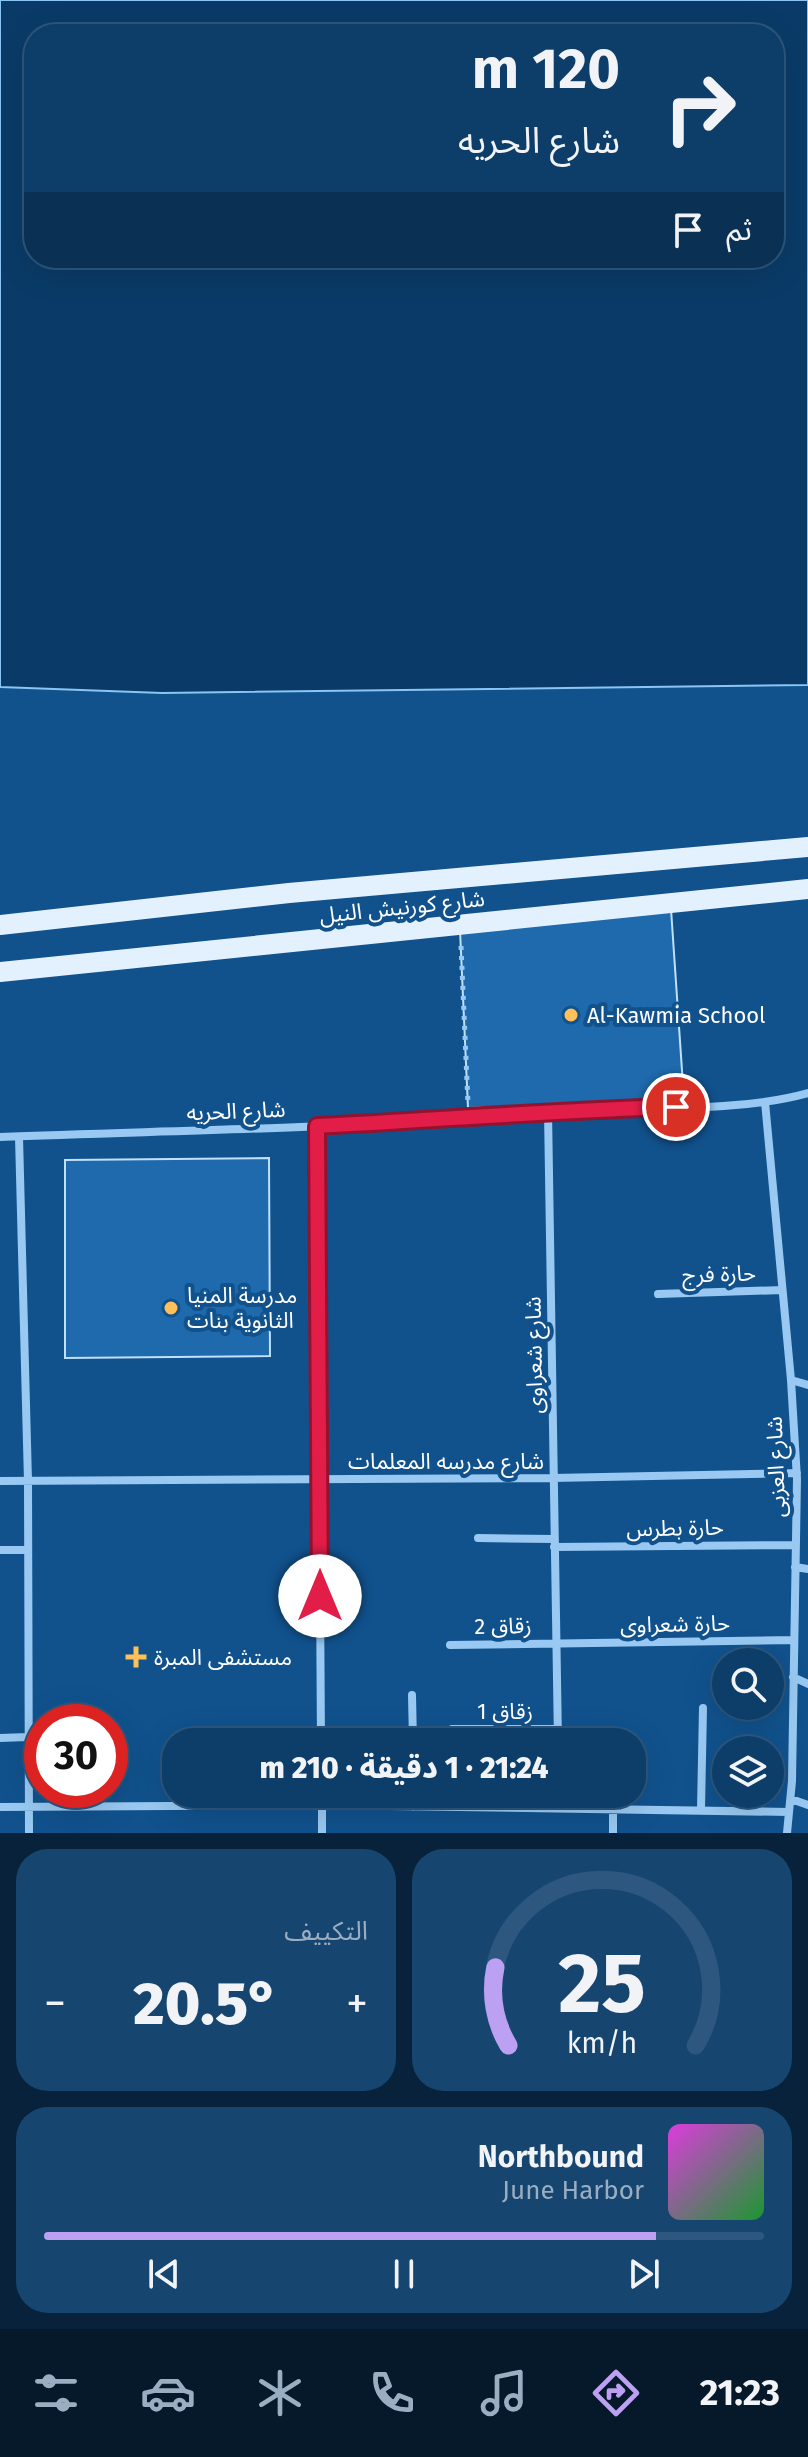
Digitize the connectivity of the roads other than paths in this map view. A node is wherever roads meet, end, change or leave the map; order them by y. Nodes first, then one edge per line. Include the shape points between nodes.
1 (808, 847) edge
2 (808, 889) edge
3 (0, 925) edge
4 (0, 972) edge
5 (808, 1093) edge
6 (765, 1102) junction
7 (548, 1111) junction
8 (317, 1126) junction
9 (0, 1137) edge
10 (19, 1137) junction
11 (782, 1290) junction
12 (658, 1294) dead end
13 (791, 1380) junction
14 (808, 1385) edge
15 (797, 1476) junction
16 (553, 1478) junction
17 (319, 1480) junction
18 (0, 1481) edge
19 (28, 1481) junction
20 (808, 1482) edge
21 (478, 1538) dead end
22 (554, 1543) junction
23 (795, 1545) junction
24 (0, 1550) edge
25 (27, 1550) junction
26 (795, 1567) junction
27 (808, 1569) edge
28 (794, 1640) junction
29 (556, 1644) junction
30 (450, 1645) dead end
31 (793, 1677) junction
32 (808, 1684) edge
33 (412, 1695) dead end
34 (28, 1704) edge
35 (703, 1708) dead end
36 (321, 1728) edge
37 (413, 1728) edge
38 (558, 1728) edge
39 (24, 1737) edge
40 (0, 1738) edge
41 (791, 1799) junction
42 (808, 1805) edge
43 (128, 1806) edge
44 (162, 1806) edge
45 (0, 1807) edge
46 (24, 1807) edge
47 (29, 1808) edge
48 (322, 1808) edge
49 (559, 1808) edge
50 (613, 1809) junction
51 (701, 1809) junction
52 (789, 1812) junction
53 (29, 1833) edge
54 (322, 1833) edge
55 (613, 1833) edge
56 (787, 1833) edge

1 - 3 main road, شارع كورنيش النيل via 289,893
2 - 4 main road, شارع كورنيش النيل
5 - 6 street, شارع الحريه
6 - 7 street, شارع الحريه
6 - 11 street, شارع العزبى
7 - 8 street, شارع الحريه
7 - 16 street, شارع شعراوى
8 - 10 street, شارع الحريه
8 - 17 street
9 - 10 street, شارع الحريه
10 - 19 street
11 - 12 street, حارة فرج
11 - 13 street, شارع العزبى
13 - 14 street
13 - 15 street, شارع العزبى
15 - 16 street, شارع مدرسه المعلمات
15 - 20 street, شارع مدرسه المعلمات
15 - 23 street, شارع العزبى
16 - 17 street, شارع مدرسه المعلمات
16 - 22 street, شارع شعراوى
17 - 19 street, شارع مدرسه المعلمات
17 - 36 street
18 - 19 street, شارع مدرسه المعلمات
19 - 25 street
21 - 22 street, حارة بطرس
22 - 23 street, حارة بطرس
22 - 29 street, شارع شعراوى
23 - 26 street, شارع العزبى
24 - 25 street
25 - 34 street
26 - 27 street
26 - 28 street, شارع العزبى
28 - 29 street, حارة شعراوى
28 - 31 street, شارع العزبى
29 - 30 street, زقاق 2
29 - 38 street, شارع شعراوى
31 - 32 street
31 - 41 street, شارع العزبى
33 - 37 street
35 - 51 street
39 - 40 street
41 - 42 street
41 - 52 street, شارع العزبى
43 - 44 street
45 - 46 street
47 - 53 street
48 - 54 street
49 - 50 street
50 - 51 street
50 - 55 street
51 - 52 street
52 - 56 street, شارع العزبى

